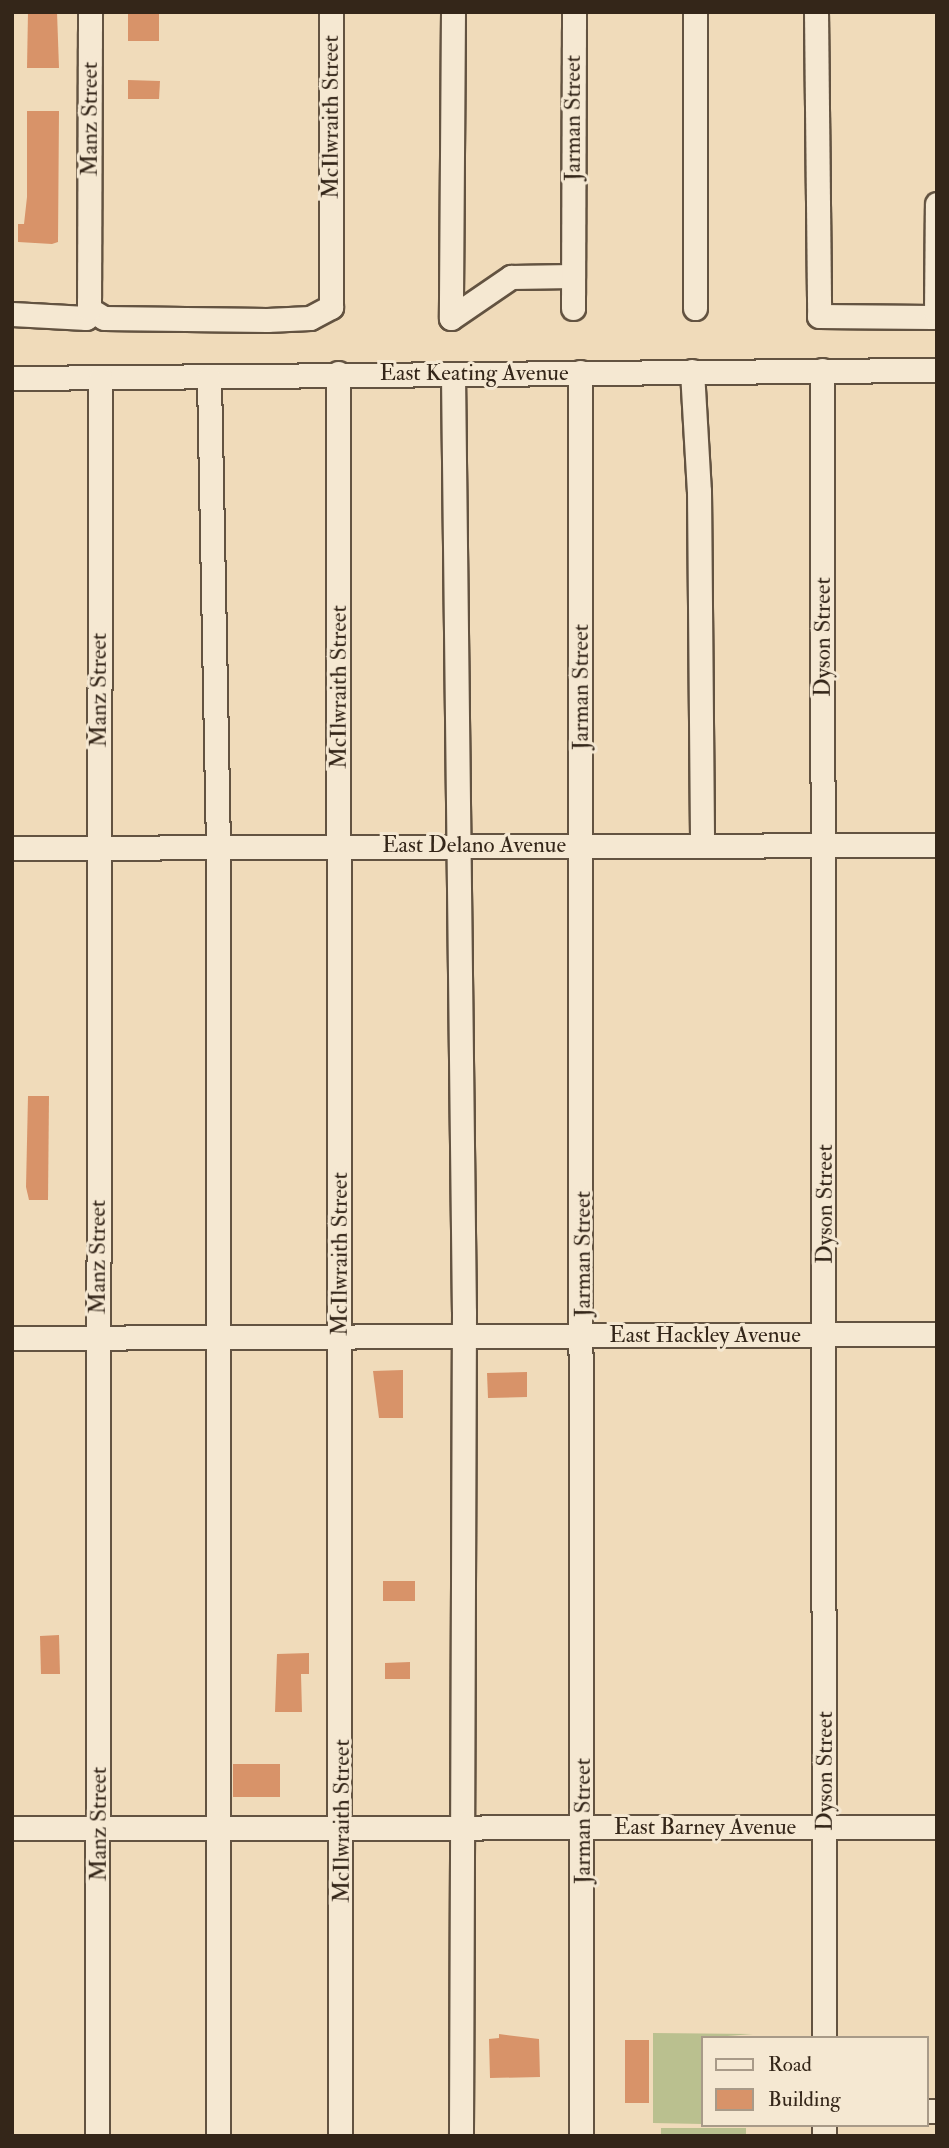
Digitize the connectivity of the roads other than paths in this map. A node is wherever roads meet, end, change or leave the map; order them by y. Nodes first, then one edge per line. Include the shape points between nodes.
1 (90, 12) edge
2 (331, 12) edge
3 (453, 12) edge
4 (573, 12) edge
5 (695, 12) edge
6 (816, 12) edge
7 (937, 204) edge
8 (573, 276) junction
9 (573, 308) dead end
10 (695, 308) dead end
11 (89, 309) junction
12 (12, 314) edge
13 (822, 370) junction
14 (937, 370) edge
15 (692, 371) junction
16 (580, 372) junction
17 (338, 373) junction
18 (453, 376) junction
19 (12, 378) edge
20 (100, 378) junction
21 (209, 378) junction
22 (582, 845) junction
23 (702, 845) junction
24 (823, 845) junction
25 (937, 845) edge
26 (339, 846) junction
27 (459, 846) junction
28 (97, 847) junction
29 (218, 847) junction
30 (12, 848) edge
31 (825, 1334) junction
32 (937, 1334) edge
33 (461, 1335) junction
34 (583, 1335) junction
35 (98, 1336) junction
36 (219, 1336) junction
37 (341, 1336) junction
38 (12, 1338) edge
39 (12, 1828) edge
40 (100, 1828) junction
41 (220, 1828) junction
42 (342, 1828) junction
43 (463, 1828) junction
44 (583, 1828) junction
45 (825, 1828) junction
46 (937, 1828) edge
47 (824, 2036) edge
48 (96, 2136) edge
49 (218, 2136) edge
50 (340, 2136) edge
51 (461, 2136) edge
52 (581, 2136) edge

1 - 11 street, Manz Street
2 - 11 street, McIlwraith Street via 331,307 310,318 267,320 104,318
3 - 8 street via 451,318 511,277
4 - 8 street, Jarman Street
5 - 10 street
6 - 7 street via 817,306 822,317 932,317 936,312
8 - 9 street, Jarman Street
11 - 12 street via 86,318
13 - 14 street, East Keating Avenue
13 - 15 street, East Keating Avenue
13 - 24 street, Dyson Street
15 - 16 street, East Keating Avenue
15 - 23 street via 699,491
16 - 18 street, East Keating Avenue
16 - 22 street, Jarman Street
17 - 18 street, East Keating Avenue
17 - 21 street, East Keating Avenue
17 - 26 street, McIlwraith Street
18 - 27 street
19 - 20 street, East Keating Avenue
20 - 21 street, East Keating Avenue
20 - 28 street, Manz Street
21 - 29 street
22 - 23 street, East Delano Avenue
22 - 27 street, East Delano Avenue
22 - 34 street, Jarman Street
23 - 24 street, East Delano Avenue
24 - 25 street, East Delano Avenue
24 - 31 street, Dyson Street
26 - 27 street, East Delano Avenue
26 - 29 street, East Delano Avenue
26 - 37 street, McIlwraith Street
27 - 33 street
28 - 29 street, East Delano Avenue
28 - 30 street, East Delano Avenue
28 - 35 street, Manz Street
29 - 36 street
31 - 32 street, East Hackley Avenue
31 - 34 street, East Hackley Avenue
31 - 45 street, Dyson Street
33 - 34 street, East Hackley Avenue
33 - 37 street, East Hackley Avenue
33 - 43 street
34 - 44 street, Jarman Street
35 - 36 street, East Hackley Avenue
35 - 38 street, East Hackley Avenue
35 - 40 street, Manz Street
36 - 37 street, East Hackley Avenue
36 - 41 street
37 - 42 street, McIlwraith Street
39 - 40 street, East Barney Avenue
40 - 41 street, East Barney Avenue
40 - 48 street, Manz Street
41 - 42 street, East Barney Avenue
41 - 49 street
42 - 43 street, East Barney Avenue
42 - 50 street, McIlwraith Street
43 - 44 street, East Barney Avenue
43 - 51 street
44 - 45 street, East Barney Avenue
44 - 52 street, Jarman Street
45 - 46 street, East Barney Avenue
45 - 47 street, Dyson Street

